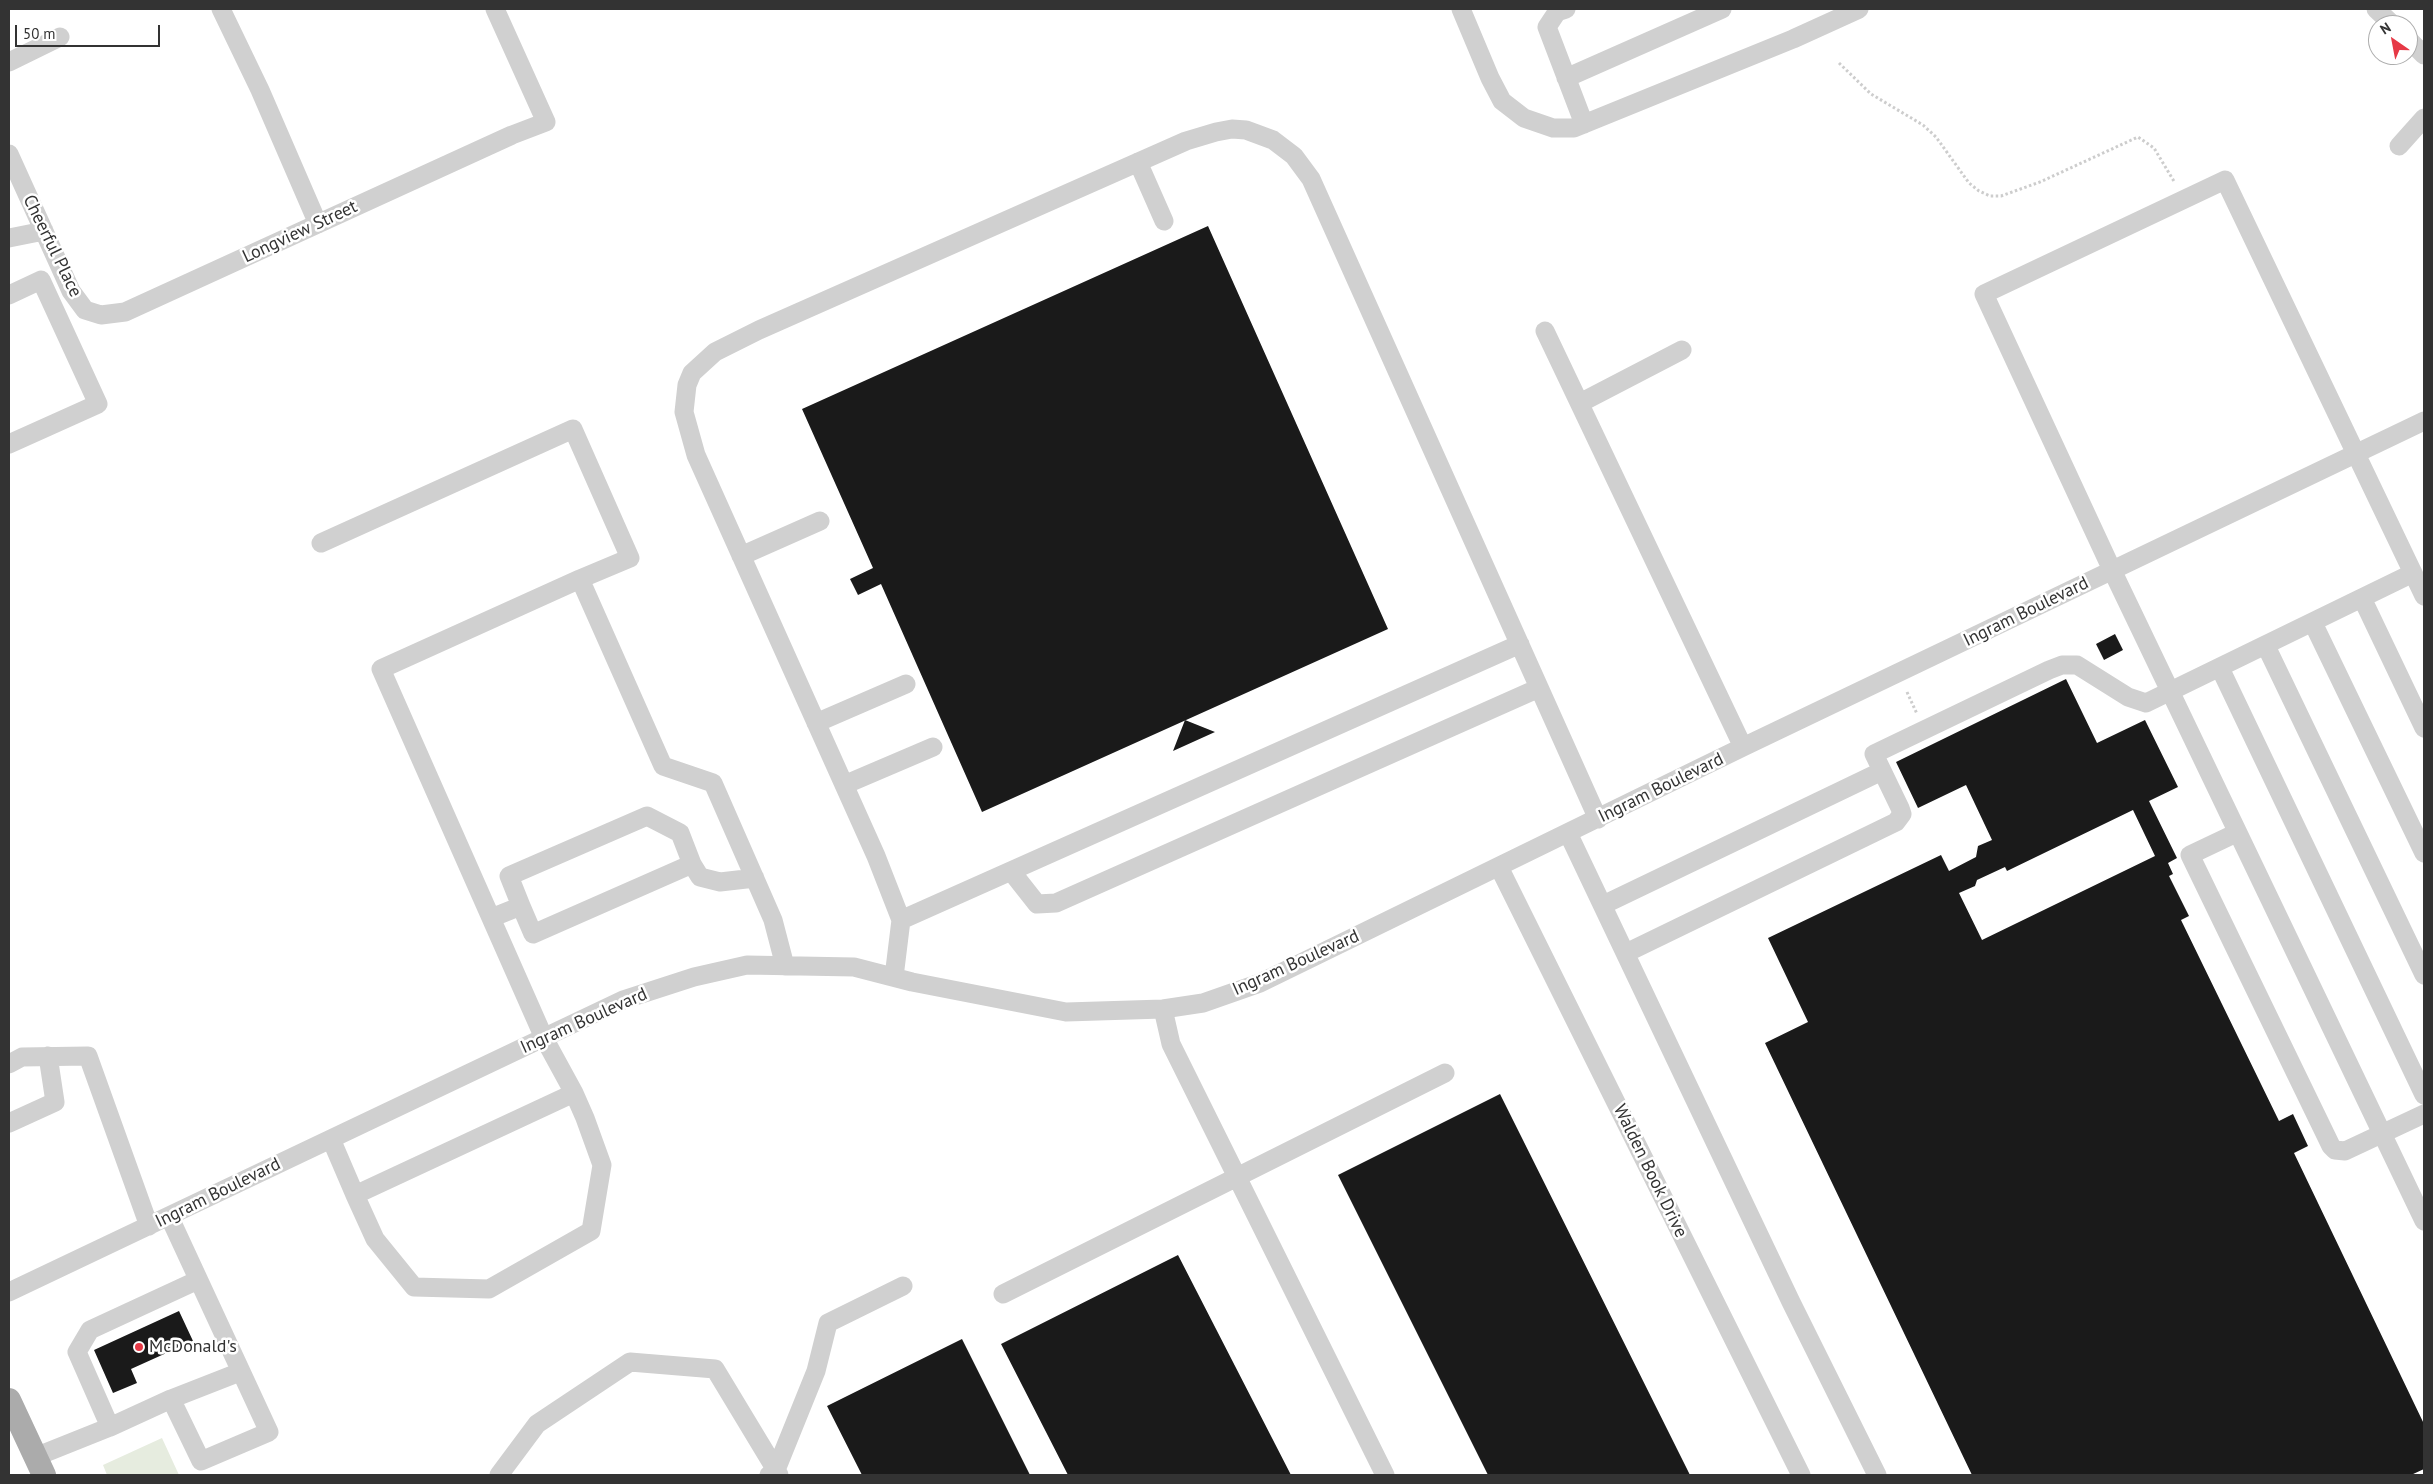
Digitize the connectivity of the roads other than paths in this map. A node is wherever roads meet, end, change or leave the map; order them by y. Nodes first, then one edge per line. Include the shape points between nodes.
1 (221, 9) edge
2 (495, 9) edge
3 (1461, 9) edge
4 (1566, 9) edge
5 (1722, 9) edge
6 (1859, 9) edge
7 (60, 38) dead end
8 (9, 62) edge
9 (1566, 78) junction
10 (2424, 118) edge
11 (1584, 124) junction
12 (2399, 146) dead end
13 (9, 154) edge
14 (1138, 162) junction
15 (1164, 221) dead end
16 (318, 224) junction
17 (44, 231) junction
18 (9, 238) edge
19 (9, 295) edge
20 (85, 310) joint
21 (1545, 331) dead end
22 (1682, 350) dead end
23 (1580, 403) junction
24 (2423, 425) edge
25 (9, 444) edge
26 (2356, 454) junction
27 (820, 521) dead end
28 (321, 543) dead end
29 (741, 556) junction
30 (2112, 570) junction
31 (2413, 574) junction
32 (580, 579) junction
33 (2424, 596) edge
34 (2362, 598) junction
35 (2313, 622) junction
36 (1520, 644) junction
37 (2266, 646) junction
38 (2220, 668) junction
39 (906, 684) dead end
40 (1539, 688) junction
41 (2170, 692) junction
42 (816, 723) junction
43 (2424, 728) edge
44 (933, 747) dead end
45 (1743, 747) junction
46 (1882, 771) junction
47 (844, 786) junction
48 (1598, 819) junction
49 (1568, 833) junction
50 (2230, 836) dead end
51 (2424, 853) edge
52 (692, 864) junction
53 (1499, 867) junction
54 (1011, 871) junction
55 (755, 878) junction
56 (1603, 905) junction
57 (521, 906) junction
58 (491, 918) junction
59 (900, 920) junction
60 (1626, 953) junction
61 (785, 966) junction
62 (2424, 975) edge
63 (894, 977) junction
64 (1163, 1009) junction
65 (544, 1038) junction
66 (48, 1056) junction
67 (9, 1064) edge
68 (1445, 1073) dead end
69 (574, 1093) junction
70 (2424, 1095) edge
71 (2424, 1114) edge
72 (9, 1123) edge
73 (2382, 1134) junction
74 (331, 1139) junction
75 (1235, 1176) junction
76 (355, 1195) junction
77 (168, 1216) junction
78 (2424, 1221) edge
79 (149, 1226) junction
80 (198, 1280) junction
81 (903, 1286) dead end
82 (9, 1292) edge
83 (1003, 1294) dead end
84 (240, 1372) junction
85 (171, 1399) junction
86 (9, 1400) edge
87 (110, 1427) junction
88 (40, 1466) edge
89 (775, 1473) edge
90 (499, 1475) edge
91 (1385, 1475) edge
92 (1801, 1475) edge
93 (1877, 1475) edge

1 - 16 street
2 - 16 street, Longview Street via 546,122
3 - 11 street via 1502,101 1524,118 1553,128 1574,128
4 - 9 street via 1557,12 1547,28
5 - 9 street
6 - 11 street
7 - 8 street
9 - 11 street
10 - 12 street
13 - 17 street, Cheerful Place
14 - 15 street
14 - 29 street via 759,330 715,352 703,362 692,373 687,385 684,412 687,429
14 - 36 street via 1200,136 1232,129 1246,130 1273,140 1303,166
16 - 20 street, Longview Street via 125,312 101,316
17 - 18 street
17 - 20 street, Cheerful Place via 71,291
19 - 25 street via 41,280 98,404
21 - 23 street
22 - 23 street
23 - 45 street
24 - 26 street, Ingram Boulevard
26 - 30 street, Ingram Boulevard
26 - 30 street via 2225,180 1984,294
26 - 31 street
27 - 29 street
28 - 32 street via 573,429 630,558
29 - 42 street
30 - 41 street
30 - 45 street, Ingram Boulevard
31 - 33 street
31 - 34 street
32 - 55 street via 662,766 713,783
32 - 58 street via 381,669
34 - 35 street
34 - 43 street
35 - 37 street
35 - 51 street
36 - 40 street
36 - 54 street
37 - 38 street
37 - 62 street
38 - 41 street
38 - 70 street
39 - 42 street
40 - 48 street
40 - 54 street via 1056,903 1037,904
41 - 46 street via 2141,703 2083,667 2073,664 2057,666 1874,754
41 - 73 street
42 - 47 street
44 - 47 street
45 - 48 street, Ingram Boulevard
46 - 56 street
46 - 60 street via 1902,814 1896,822
47 - 59 street via 876,856
48 - 49 street, Ingram Boulevard
49 - 53 street, Ingram Boulevard
49 - 56 street
50 - 73 street via 2190,856 2331,1146 2345,1151
52 - 55 street via 700,877 720,882
52 - 57 street via 533,934
52 - 57 street via 680,834 647,816 509,876
53 - 64 street, Ingram Boulevard via 1260,983 1203,1003
53 - 92 street, Walden Book Drive
54 - 59 street
55 - 61 street via 774,920
56 - 60 street
57 - 58 street
58 - 65 street
59 - 63 street
60 - 93 street
61 - 63 street, Ingram Boulevard via 854,967
61 - 65 street, Ingram Boulevard via 747,965 694,977 623,1000
63 - 64 street, Ingram Boulevard via 1066,1012
64 - 75 street via 1171,1044
65 - 69 street
65 - 74 street, Ingram Boulevard
66 - 67 street via 22,1057
66 - 72 street via 55,1102
66 - 79 street via 88,1056
68 - 75 street
69 - 76 street
69 - 76 street via 602,1165 591,1231 490,1289 414,1288 375,1239
71 - 73 street
73 - 78 street
74 - 76 street
74 - 77 street, Ingram Boulevard
75 - 83 street
75 - 91 street
77 - 79 street, Ingram Boulevard
77 - 80 street
79 - 82 street, Ingram Boulevard
80 - 84 street
80 - 87 street via 90,1330 76,1352
81 - 89 street via 828,1323 816,1370
84 - 85 street
84 - 85 street via 269,1432 201,1461
85 - 87 street
86 - 88 main road
87 - 88 street
89 - 90 street via 715,1369 630,1362 537,1424

